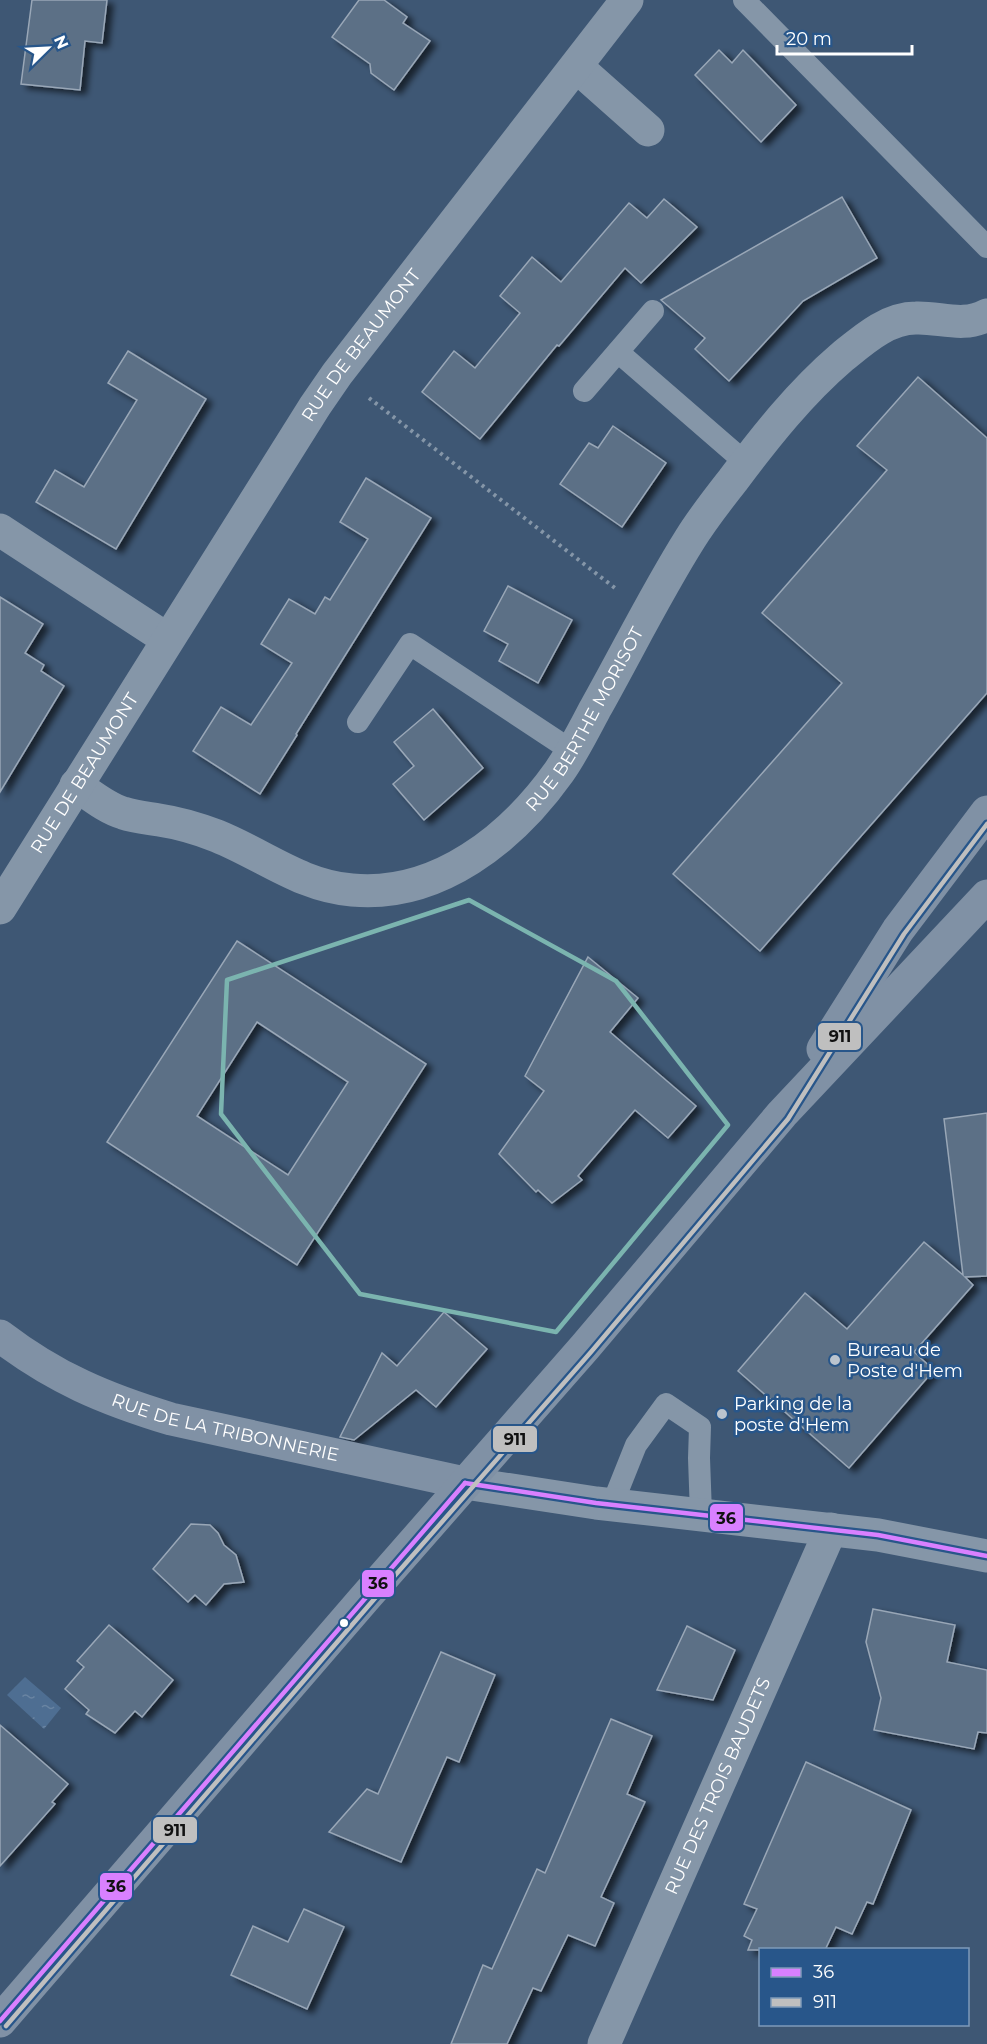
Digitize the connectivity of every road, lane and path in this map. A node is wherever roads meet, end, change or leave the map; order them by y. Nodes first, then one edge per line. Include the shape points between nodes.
1 (627, 0) edge
2 (744, 0) edge
3 (576, 67) junction
4 (648, 130) dead end
5 (987, 246) edge
6 (653, 311) dead end
7 (987, 315) edge
8 (618, 352) junction
9 (337, 374) junction
10 (584, 392) dead end
11 (746, 463) junction
12 (0, 530) edge
13 (648, 614) junction
14 (167, 639) junction
15 (358, 722) dead end
16 (572, 751) junction
17 (76, 785) junction
18 (987, 812) edge
19 (987, 896) edge
20 (0, 908) edge
21 (782, 1114) junction
22 (0, 1336) edge
23 (465, 1483) junction
24 (612, 1505) junction
25 (700, 1514) junction
26 (831, 1529) junction
27 (987, 1556) edge
28 (0, 2021) edge
29 (604, 2044) edge

1 - 3 street, RUE DE BEAUMONT
2 - 5 lane
3 - 4 street
3 - 9 street, RUE DE BEAUMONT
6 - 8 lane
7 - 11 street, RUE BERTHE MORISOT via 953,323 915,317 884,326 819,378
8 - 10 lane
8 - 11 lane
9 - 13 path
9 - 14 street, RUE DE BEAUMONT
11 - 13 street, RUE BERTHE MORISOT via 697,527
12 - 14 street
13 - 16 street, RUE BERTHE MORISOT
14 - 17 street, RUE DE BEAUMONT
15 - 16 lane via 411,644
16 - 17 street, RUE BERTHE MORISOT via 525,812 490,845 456,868 420,884 375,890 318,885 213,835 121,813
17 - 20 street, RUE DE BEAUMONT
18 - 21 street via 898,930
19 - 21 street
21 - 23 street
22 - 23 street, RUE DE LA TRIBONNERIE via 76,1385 144,1411
23 - 24 street
23 - 28 street
24 - 25 street
24 - 25 lane via 636,1445 666,1404 700,1428
25 - 26 street
26 - 27 street
26 - 29 street, RUE DES TROIS BAUDETS

